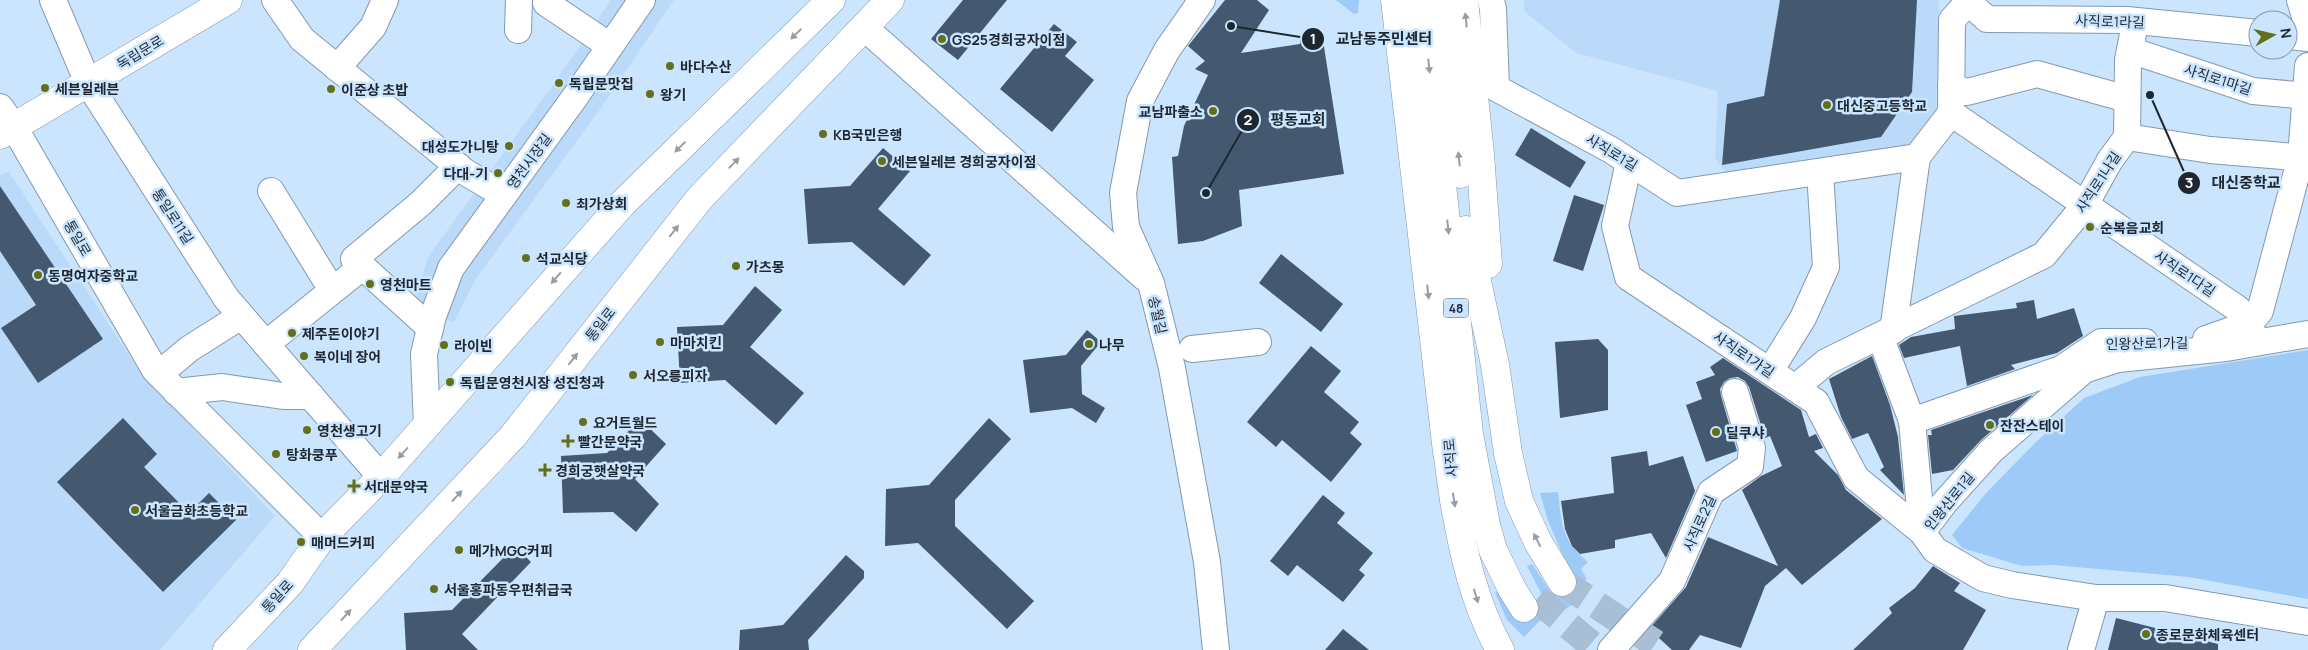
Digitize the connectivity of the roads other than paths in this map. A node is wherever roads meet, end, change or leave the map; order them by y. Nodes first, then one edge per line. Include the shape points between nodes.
1 (53, 0) edge
2 (228, 0) edge
3 (275, 0) edge
4 (385, 0) edge
5 (642, 0) edge
6 (831, 0) edge
7 (835, 0) edge
8 (890, 0) edge
9 (1202, 0) edge
10 (1395, 0) edge
11 (1422, 0) edge
12 (1443, 0) edge
13 (1464, 0) edge
14 (1491, 0) edge
15 (2300, 0) edge
16 (546, 1) edge
17 (1969, 1) edge
18 (519, 2) edge
19 (2136, 21) junction
20 (2308, 27) edge
21 (866, 28) junction
22 (518, 30) dead end
23 (2248, 32) edge
24 (610, 46) junction
25 (2130, 50) junction
26 (2308, 66) edge
27 (338, 68) junction
28 (88, 83) junction
29 (1951, 87) junction
30 (2306, 96) edge
31 (2127, 99) junction
32 (1951, 113) junction
33 (5, 123) edge
34 (2128, 137) junction
35 (1917, 157) junction
36 (2305, 158) edge
37 (1628, 162) junction
38 (458, 166) junction
39 (1820, 172) junction
40 (271, 191) dead end
41 (504, 196) junction
42 (2086, 205) junction
43 (1466, 230) junction
44 (1451, 258) junction
45 (362, 266) junction
46 (1151, 283) junction
47 (332, 290) junction
48 (241, 316) junction
49 (430, 328) junction
50 (2253, 333) junction
51 (1886, 334) junction
52 (2308, 334) edge
53 (1258, 342) dead end
54 (266, 344) junction
55 (1192, 349) dead end
56 (1495, 365) junction
57 (1770, 371) junction
58 (168, 383) junction
59 (1795, 388) junction
60 (1735, 392) dead end
61 (312, 396) junction
62 (1912, 421) junction
63 (427, 425) junction
64 (1447, 452) junction
65 (381, 477) junction
66 (1922, 532) junction
67 (322, 537) junction
68 (1562, 582) tunnel mouth
69 (2096, 598) junction
70 (2308, 622) edge
71 (227, 650) edge
72 (312, 650) edge
73 (1216, 650) edge
74 (1500, 650) edge
75 (1611, 650) edge
76 (2081, 650) edge

1 - 28 street, 통일로11길
2 - 28 main road, 독립문로
3 - 27 street via 302,39
4 - 27 street via 373,27
5 - 24 street, 영천시장길
6 -> 63 main road, 통일로 via 622,204
7 - 21 main road
8 - 21 main road, 통일로
9 - 46 street, 송월길 via 1167,50 1140,101 1123,193 1126,226
10 -> 64 main road
11 -> 44 main road, 사직로 / 48
43 -> 12 main road, 사직로 / 48
56 -> 13 main road via 1480,154
14 - 37 street, 사직로1길 via 1496,88
15 - 20 street
16 - 18 street
16 - 24 street
17 - 19 street, 사직로1라길 via 1987,19
17 - 29 street via 1952,20
18 - 22 street
19 - 23 street, 사직로1라길
19 - 25 street
21 - 46 street
72 -> 21 main road, 통일로 via 513,436 700,198
24 - 41 street, 영천시장길
25 - 30 street, 사직로1마길 via 2253,91
25 - 31 street
26 - 30 street
27 - 38 street
28 - 33 main road, 독립문로
28 - 48 street, 통일로11길 via 226,298
29 - 31 street via 1967,92 2037,74
29 - 32 street
30 - 36 street
31 - 34 street
32 - 35 street
32 - 42 street, 사직로1다길
33 - 58 street, 통일로
34 - 36 street, 사직로1나길 via 2210,150
34 - 42 street, 사직로1나길 via 2110,160
35 - 39 street, 사직로1길
35 - 51 street
36 - 50 street
37 - 39 street, 사직로1길 via 1677,193
37 - 57 street, 사직로1가길 via 1615,226 1628,277
38 - 41 street
38 - 45 street via 422,203 354,259
39 - 57 street via 1826,267 1803,318
40 - 47 street
41 - 49 street, 영천시장길 via 451,268
42 - 50 street, 사직로1다길 via 2238,309
42 - 51 street, 사직로1나길 via 2044,255
43 - 44 main road, 사직로 / 48 via 1476,378 1490,484 1531,603 1512,589 1493,550 1486,525 1469,434
43 - 56 main road, 사직로 / 48
44 - 64 main road, 사직로
45 - 47 street
45 - 49 street
46 - 73 street, 송월길 via 1190,459 1207,562
47 - 54 street
48 - 54 street, 통일로11길
48 - 58 street via 189,349
49 - 63 street, 영천시장길 via 424,354
50 - 52 street, 인왕산로1길
50 - 62 street, 인왕산로1가길 via 2199,342 2101,342 2062,369
50 - 66 street, 인왕산로1길 via 2226,348 2118,359 2084,370 1991,451
51 - 59 street, 사직로1나길 via 1826,362
51 - 62 street
53 - 55 street
54 - 61 street, 통일로11길
68 -> 56 main road, 사직로 / 48 via 1519,501
57 - 59 street, 사직로1가길
58 - 61 street via 283,396
58 - 67 street, 통일로
59 - 66 street, 사직로1가길 via 1816,402 1856,478
60 - 75 street, 사직로2길 via 1752,448 1750,466 1711,492 1672,581
61 - 65 street, 통일로11길
62 - 66 street
63 -> 65 main road, 통일로
64 -> 74 main road, 사직로 via 1462,549 1484,622
65 - 67 main road, 통일로
66 - 69 street, 인왕산로1길 via 1936,550 1982,578 2012,586
67 - 71 main road, 통일로 via 290,582
69 - 70 street, 인왕산로1길 via 2165,598
69 - 76 street

